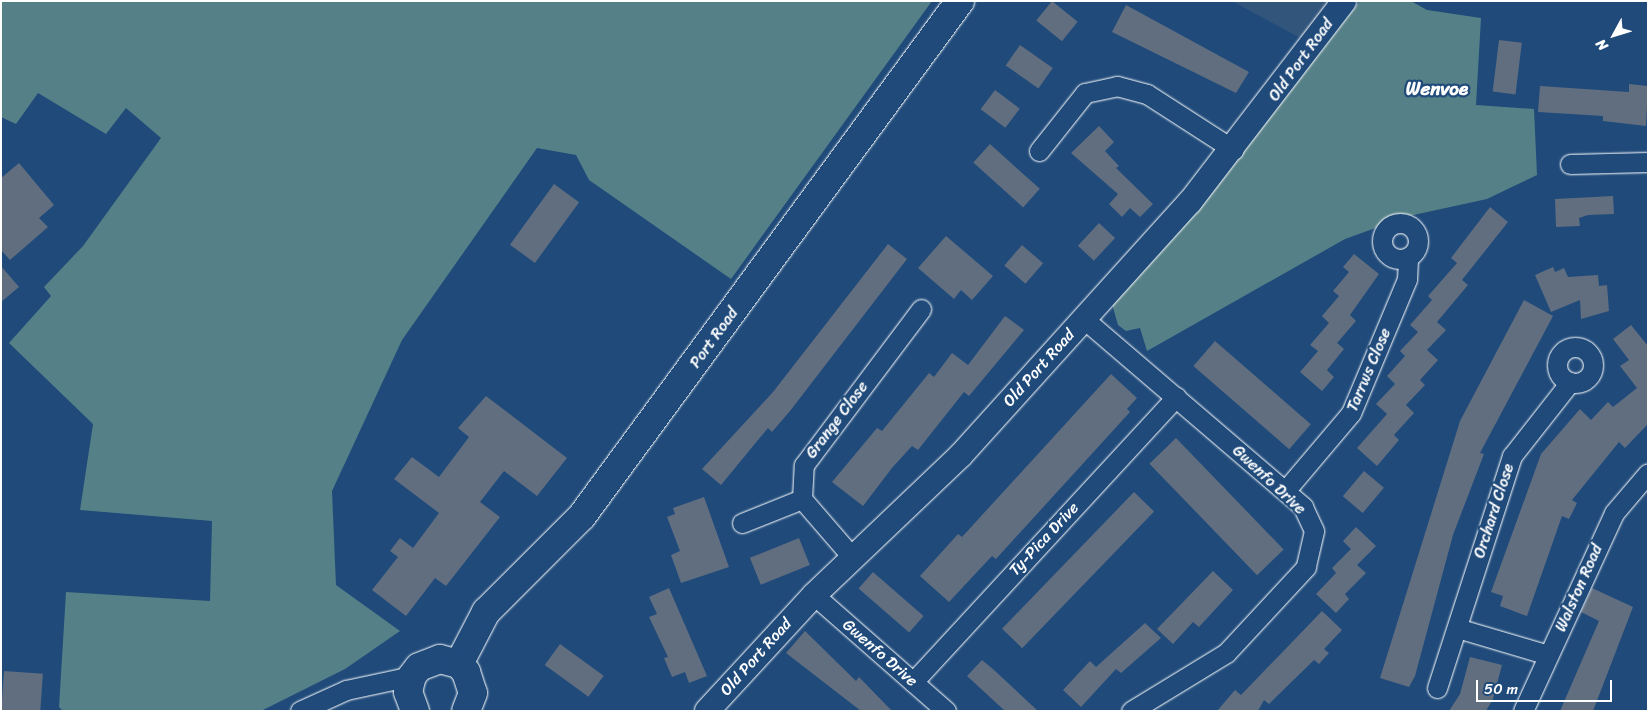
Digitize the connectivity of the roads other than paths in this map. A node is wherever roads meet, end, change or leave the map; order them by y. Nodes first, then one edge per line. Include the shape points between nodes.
1 (960, 1) edge
2 (1344, 1) edge
3 (1234, 150) junction
4 (1039, 151) dead end
5 (1648, 162) edge
6 (1570, 164) dead end
7 (1408, 258) dead end
8 (921, 309) dead end
9 (1084, 319) junction
10 (1570, 382) dead end
11 (1176, 396) junction
12 (1648, 473) edge
13 (1285, 491) junction
14 (802, 499) junction
15 (742, 522) dead end
16 (853, 558) junction
17 (814, 595) junction
18 (1458, 628) junction
19 (1548, 655) junction
20 (458, 664) junction
21 (412, 676) junction
22 (913, 682) junction
23 (1437, 688) dead end
24 (471, 710) edge
25 (300, 711) edge
26 (415, 711) edge
27 (707, 711) edge
28 (946, 711) edge
29 (1131, 711) edge
30 (1523, 711) edge

1 - 20 main road, Port Road via 582,516 486,612
2 - 3 street, Old Port Road
3 - 4 street via 1147,94 1117,86 1085,93
3 - 9 street, Old Port Road
5 - 6 street
7 - 13 street, Tarrws Close via 1407,279 1351,413
8 - 14 street, Grange Close via 809,455 800,482
9 - 11 street, Gwenfo Drive
9 - 16 street, Old Port Road via 961,455
10 - 18 street, Orchard Close via 1512,456
11 - 13 street, Gwenfo Drive
11 - 22 street, Ty-Pica Drive
12 - 19 street, Walston Road via 1614,513
13 - 29 street, Gwenfo Drive via 1303,507 1314,531 1306,567 1221,657
14 - 15 street
14 - 16 street
16 - 17 street, Old Port Road
17 - 22 street, Gwenfo Drive
17 - 27 street, Old Port Road
18 - 19 street
18 - 23 street, Orchard Close
19 - 30 street, Walston Road
20 - 21 main road via 429,661
20 - 24 main road via 472,682
21 - 25 street via 346,690
21 - 26 main road via 408,692
22 - 28 street, Gwenfo Drive

